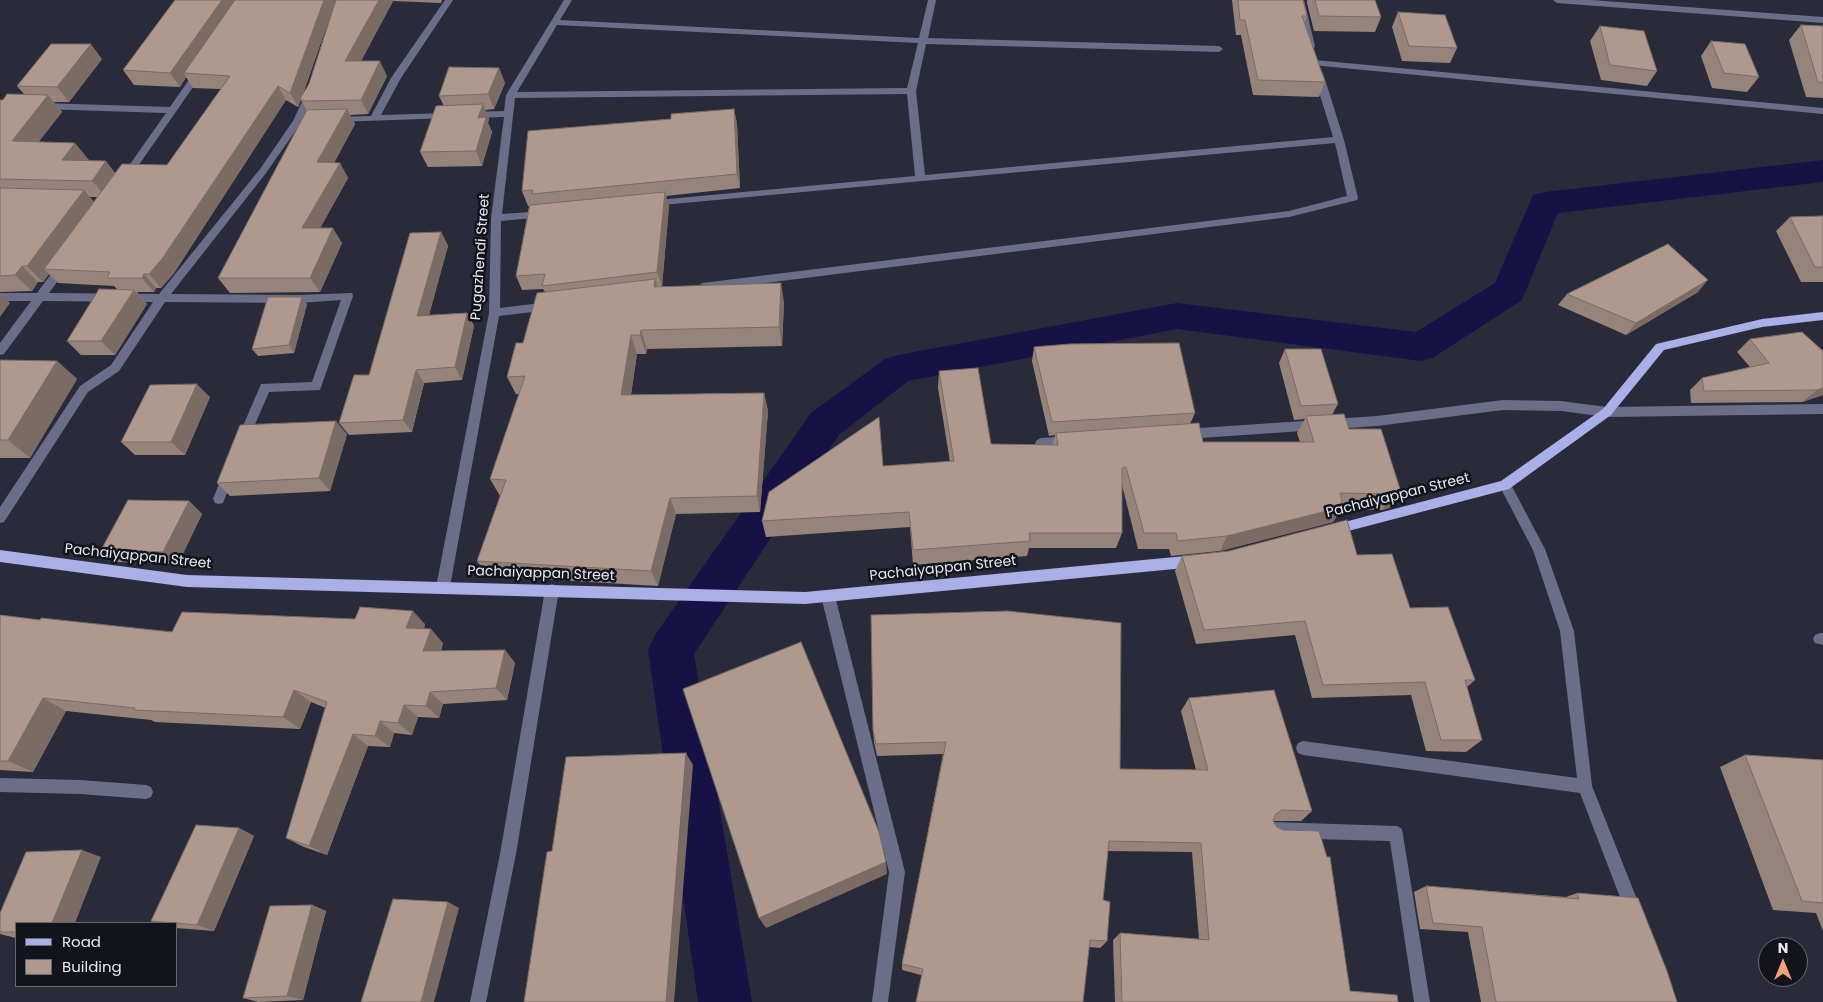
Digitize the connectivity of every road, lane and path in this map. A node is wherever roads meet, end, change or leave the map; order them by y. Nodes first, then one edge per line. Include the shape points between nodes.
1 (449, 0) edge
2 (568, 0) edge
3 (932, 0) edge
4 (1300, 0) edge
5 (1557, 0) edge
6 (1823, 20) edge
7 (554, 22) junction
8 (923, 41) junction
9 (1219, 50) dead end
10 (1315, 63) junction
11 (204, 64) edge
12 (313, 82) edge
13 (911, 91) junction
14 (511, 95) junction
15 (28, 106) edge
16 (171, 110) junction
17 (1823, 111) edge
18 (508, 114) junction
19 (374, 119) junction
20 (326, 120) edge
21 (1339, 140) junction
22 (920, 177) junction
23 (120, 186) edge
24 (644, 204) edge
25 (556, 213) edge
26 (496, 218) junction
27 (70, 258) edge
28 (690, 288) edge
29 (0, 297) edge
30 (41, 297) junction
31 (161, 300) junction
32 (563, 304) edge
33 (494, 313) junction
34 (1823, 316) edge
35 (0, 351) edge
36 (1823, 408) edge
37 (1607, 412) junction
38 (1169, 435) edge
39 (1080, 441) edge
40 (1041, 443) edge
41 (1505, 485) junction
42 (219, 499) edge
43 (0, 518) edge
44 (1324, 532) edge
45 (0, 556) edge
46 (1210, 560) edge
47 (443, 587) junction
48 (552, 590) junction
49 (828, 596) junction
50 (1303, 748) dead end
51 (0, 785) edge
52 (1585, 786) junction
53 (146, 792) dead end
54 (1272, 830) edge
55 (1638, 921) edge
56 (478, 1002) edge
57 (880, 1002) edge
58 (1422, 1002) edge

1 - 19 street via 396,78
2 - 7 street, Pugazhendi Street
3 - 8 street
4 - 10 street
5 - 6 street
7 - 8 street
7 - 14 street, Pugazhendi Street
8 - 9 street
8 - 13 street
10 - 17 street
10 - 21 street
11 - 16 street
12 - 31 street via 303,121
13 - 14 street
13 - 22 street
14 - 18 street, Pugazhendi Street
15 - 16 street
16 - 23 street
18 - 19 street
18 - 26 street, Pugazhendi Street
19 - 20 street
21 - 22 street
21 - 28 street via 1353,198 1289,214
22 - 24 street
25 - 26 street
26 - 33 street, Pugazhendi Street
27 - 30 street
29 - 30 street
30 - 31 street
30 - 35 street
31 - 42 street via 299,300 348,296 316,387 265,387
31 - 43 street via 115,368 84,389
32 - 33 street
33 - 47 street, Pugazhendi Street
34 - 37 main road, Pachaiyappan Street via 1762,323 1660,347
36 - 37 street
37 - 38 street via 1560,406 1503,405 1377,421
37 - 41 main road, Pachaiyappan Street
39 - 40 street
41 - 44 main road, Pachaiyappan Street
41 - 52 street via 1539,549 1567,631
45 - 47 main road, Pachaiyappan Street via 187,581
46 - 49 main road, Pachaiyappan Street
47 - 48 main road, Pachaiyappan Street
48 - 49 main road, Pachaiyappan Street
48 - 56 street via 508,854
49 - 57 street via 897,872
50 - 52 street
51 - 53 street
52 - 55 street
54 - 58 street via 1397,834

